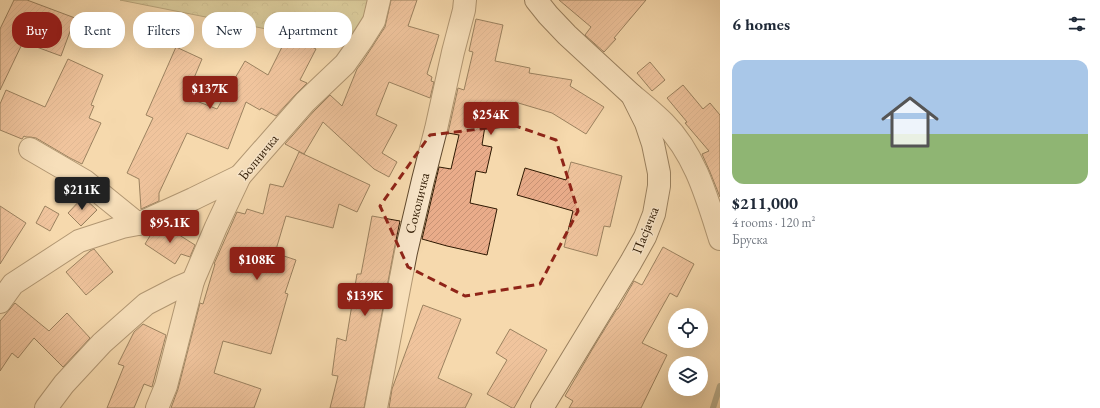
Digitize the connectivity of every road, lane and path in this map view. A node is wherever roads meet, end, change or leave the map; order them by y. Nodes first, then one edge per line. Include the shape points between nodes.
1 (379, 0) edge
2 (464, 0) edge
3 (536, 0) edge
4 (632, 94) junction
5 (30, 149) dead end
6 (240, 176) junction
7 (138, 224) junction
8 (720, 239) edge
9 (193, 281) junction
10 (0, 302) edge
11 (46, 408) edge
12 (157, 408) edge
13 (376, 408) edge
14 (542, 408) edge

1 - 6 street, Болничка via 374,21 345,64 305,102
2 - 13 street, Соколичка via 464,10 406,252
3 - 4 street, Пасјачка via 562,30
4 - 8 street via 665,123 692,161
4 - 14 street, Пасјачка via 646,123 659,173 654,214 631,262
5 - 7 street via 86,181
6 - 7 street
6 - 9 street, Болничка
7 - 10 street via 79,241 13,284
9 - 11 street via 146,304 102,343 64,384
9 - 12 street, Болничка via 166,386

